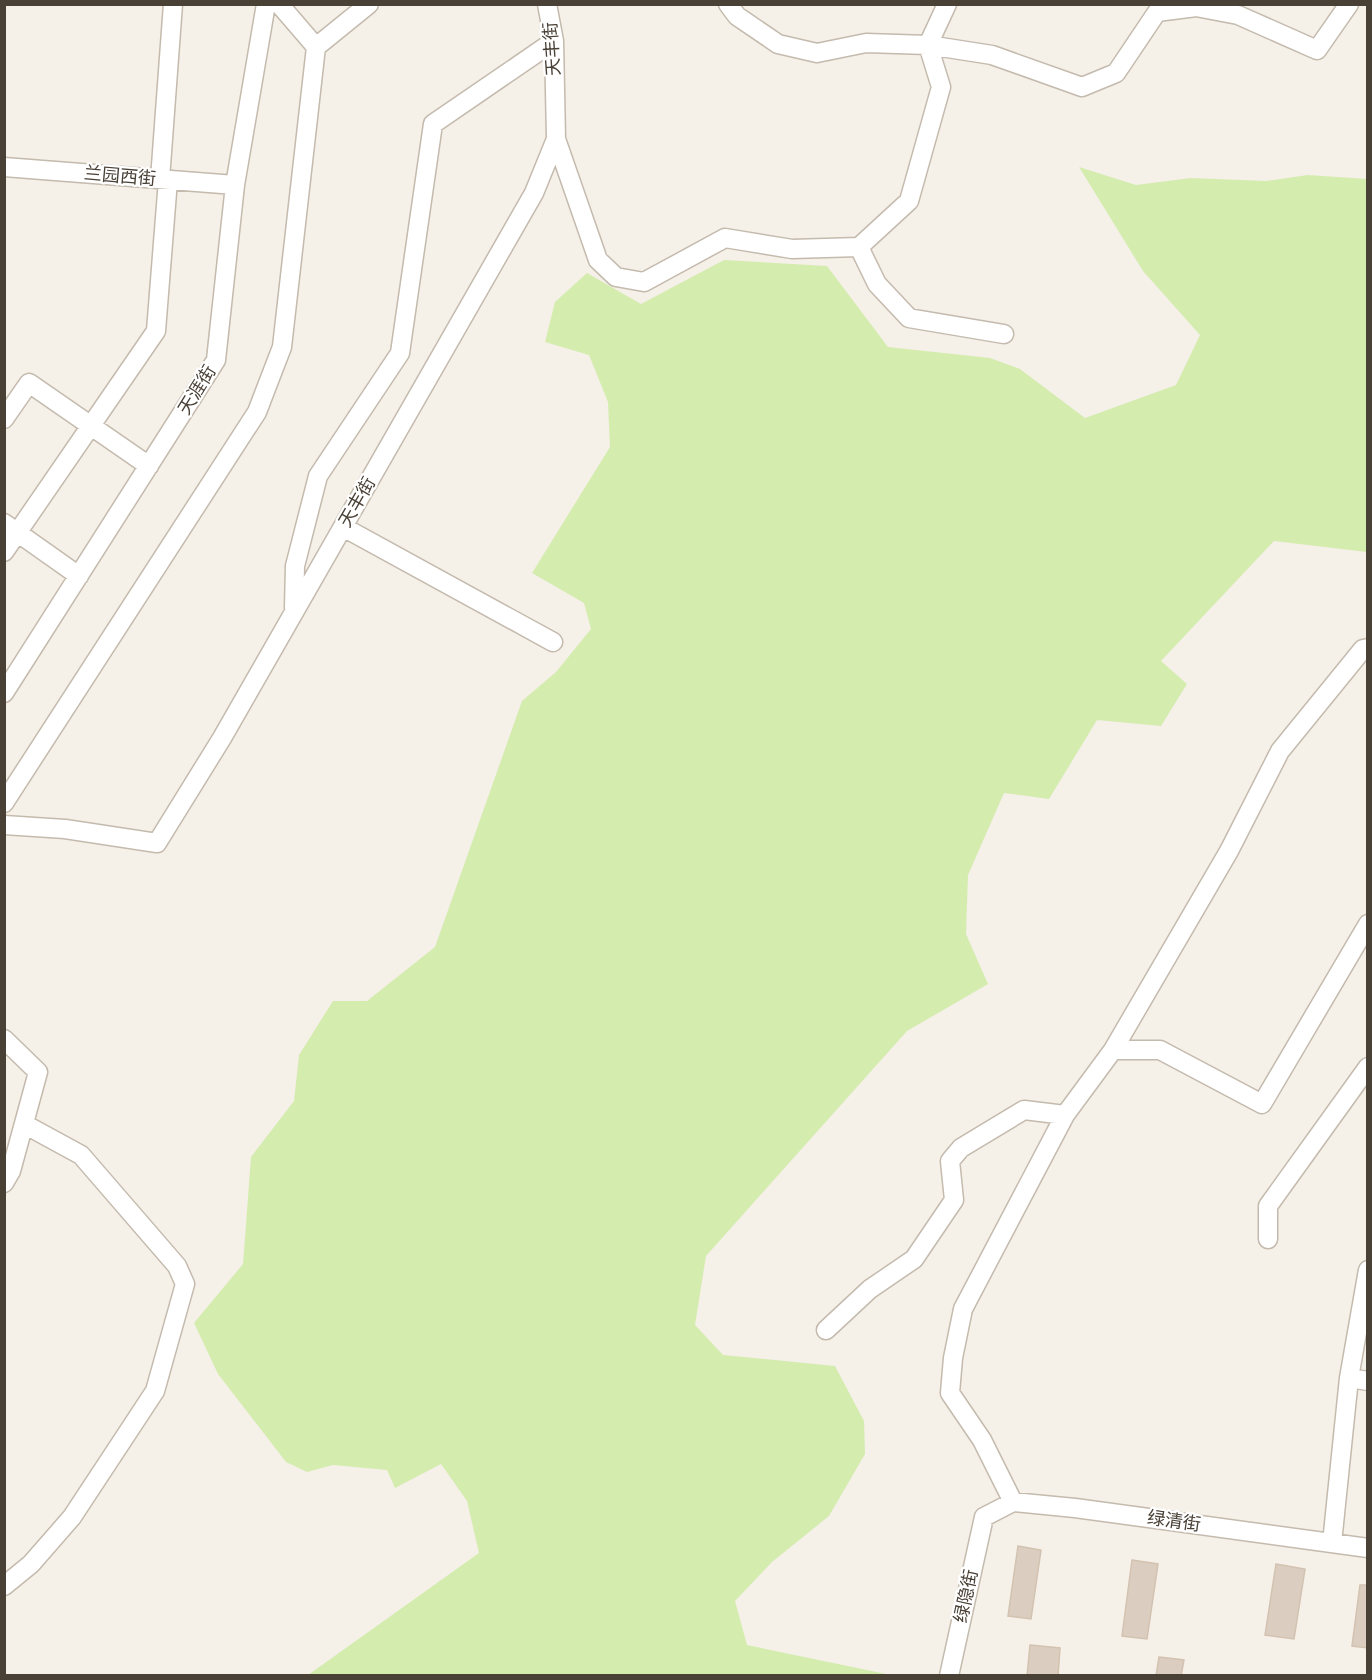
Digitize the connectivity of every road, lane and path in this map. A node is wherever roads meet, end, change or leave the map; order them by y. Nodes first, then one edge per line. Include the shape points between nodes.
1 (173, 4) edge
2 (266, 4) edge
3 (279, 4) edge
4 (369, 4) edge
5 (547, 4) edge
6 (728, 4) edge
7 (947, 4) edge
8 (1349, 4) edge
9 (554, 40) junction
10 (928, 45) junction
11 (316, 47) junction
12 (556, 139) junction
13 (4, 167) edge
14 (164, 179) junction
15 (235, 185) junction
16 (859, 247) junction
17 (1004, 334) dead end
18 (4, 419) edge
19 (92, 425) junction
20 (149, 466) junction
21 (343, 527) junction
22 (11, 528) edge
23 (4, 552) edge
24 (79, 576) junction
25 (293, 613) junction
26 (553, 642) dead end
27 (1368, 648) edge
28 (4, 693) edge
29 (4, 803) edge
30 (4, 825) edge
31 (1368, 924) edge
32 (4, 1040) edge
33 (1113, 1050) junction
34 (1368, 1067) edge
35 (1065, 1114) junction
36 (24, 1124) junction
37 (4, 1183) edge
38 (1268, 1239) dead end
39 (1368, 1270) edge
40 (826, 1330) dead end
41 (1349, 1378) junction
42 (1368, 1382) edge
43 (1013, 1502) junction
44 (1332, 1543) junction
45 (1368, 1548) edge
46 (4, 1586) edge
47 (949, 1676) edge

1 - 14 street
2 - 15 street, 天涯街
3 - 11 street
4 - 11 street
5 - 9 street, 天丰街
6 - 10 street via 737,16 778,44 817,53 866,43
7 - 10 street
8 - 10 street via 1317,50 1238,15 1196,7 1157,12 1116,73 1082,87 992,55
9 - 12 street, 天丰街
9 - 25 street via 433,124 400,353 318,476 295,566
10 - 16 street via 941,87 909,201
11 - 29 street via 282,347 256,412
12 - 16 street via 597,260 616,277 644,282 725,238 792,249
12 - 21 street, 天丰街 via 534,194
13 - 14 street, 兰园西街
14 - 15 street, 兰园西街
14 - 19 street via 156,331
15 - 20 street, 天涯街 via 216,360
16 - 17 street via 877,284 909,318
18 - 19 street via 29,383
19 - 20 street
19 - 22 street
20 - 24 street, 天涯街
21 - 25 street, 天丰街
21 - 26 street
22 - 23 street
22 - 24 street
24 - 28 street, 天涯街
25 - 30 street, 天丰街 via 157,843
27 - 33 street via 1363,649 1280,751 1229,851
31 - 33 street via 1262,1104 1160,1050
32 - 36 street via 38,1072
33 - 35 street
34 - 38 street via 1268,1206
35 - 40 street via 1024,1110 962,1148 950,1161 954,1200 914,1259 870,1289
35 - 43 street via 963,1309 953,1358 950,1393 982,1440
36 - 37 street
36 - 46 street via 81,1155 177,1266 185,1284 155,1390 72,1517 31,1564
39 - 41 street
41 - 42 street
41 - 44 street
43 - 44 street, 绿清街
43 - 47 street, 绿隐街 via 984,1517
44 - 45 street, 绿清街

